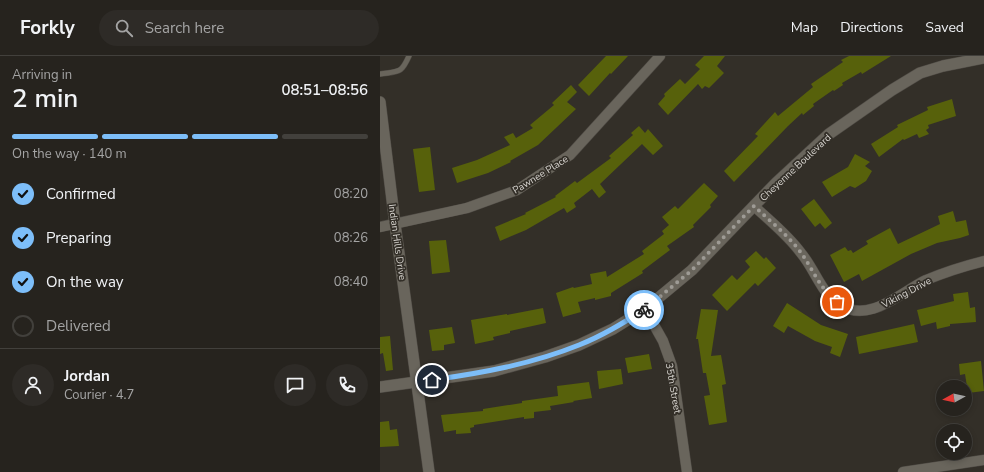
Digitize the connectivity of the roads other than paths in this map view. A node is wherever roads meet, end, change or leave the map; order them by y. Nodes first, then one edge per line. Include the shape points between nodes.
1 (410, 56) edge
2 (660, 56) edge
3 (971, 58) edge
4 (984, 58) edge
5 (380, 74) edge
6 (380, 109) edge
7 (754, 206) junction
8 (395, 224) junction
9 (380, 227) edge
10 (984, 261) edge
11 (645, 309) junction
12 (417, 382) junction
13 (380, 387) edge
14 (984, 460) edge
15 (429, 472) edge
16 (687, 472) edge
17 (903, 472) edge

1 - 5 lane via 400,71
2 - 8 street, Pawnee Place via 570,155 517,190 467,208
3 - 4 street, Cheyenne Boulevard
3 - 7 street, Cheyenne Boulevard via 920,73 892,90 829,134
6 - 8 street, Indian Hills Drive
7 - 10 street, Viking Drive via 802,253 829,297 844,308 859,311 876,308 925,281
7 - 11 street, Cheyenne Boulevard via 692,270
8 - 9 street, Pawnee Place
8 - 12 street, Indian Hills Drive
11 - 12 street, Cheyenne Boulevard via 580,345 545,357 494,371
11 - 16 street, 35th Street via 663,341 672,366
12 - 13 street, Cheyenne Boulevard
12 - 15 street, Indian Hills Drive
14 - 17 street

